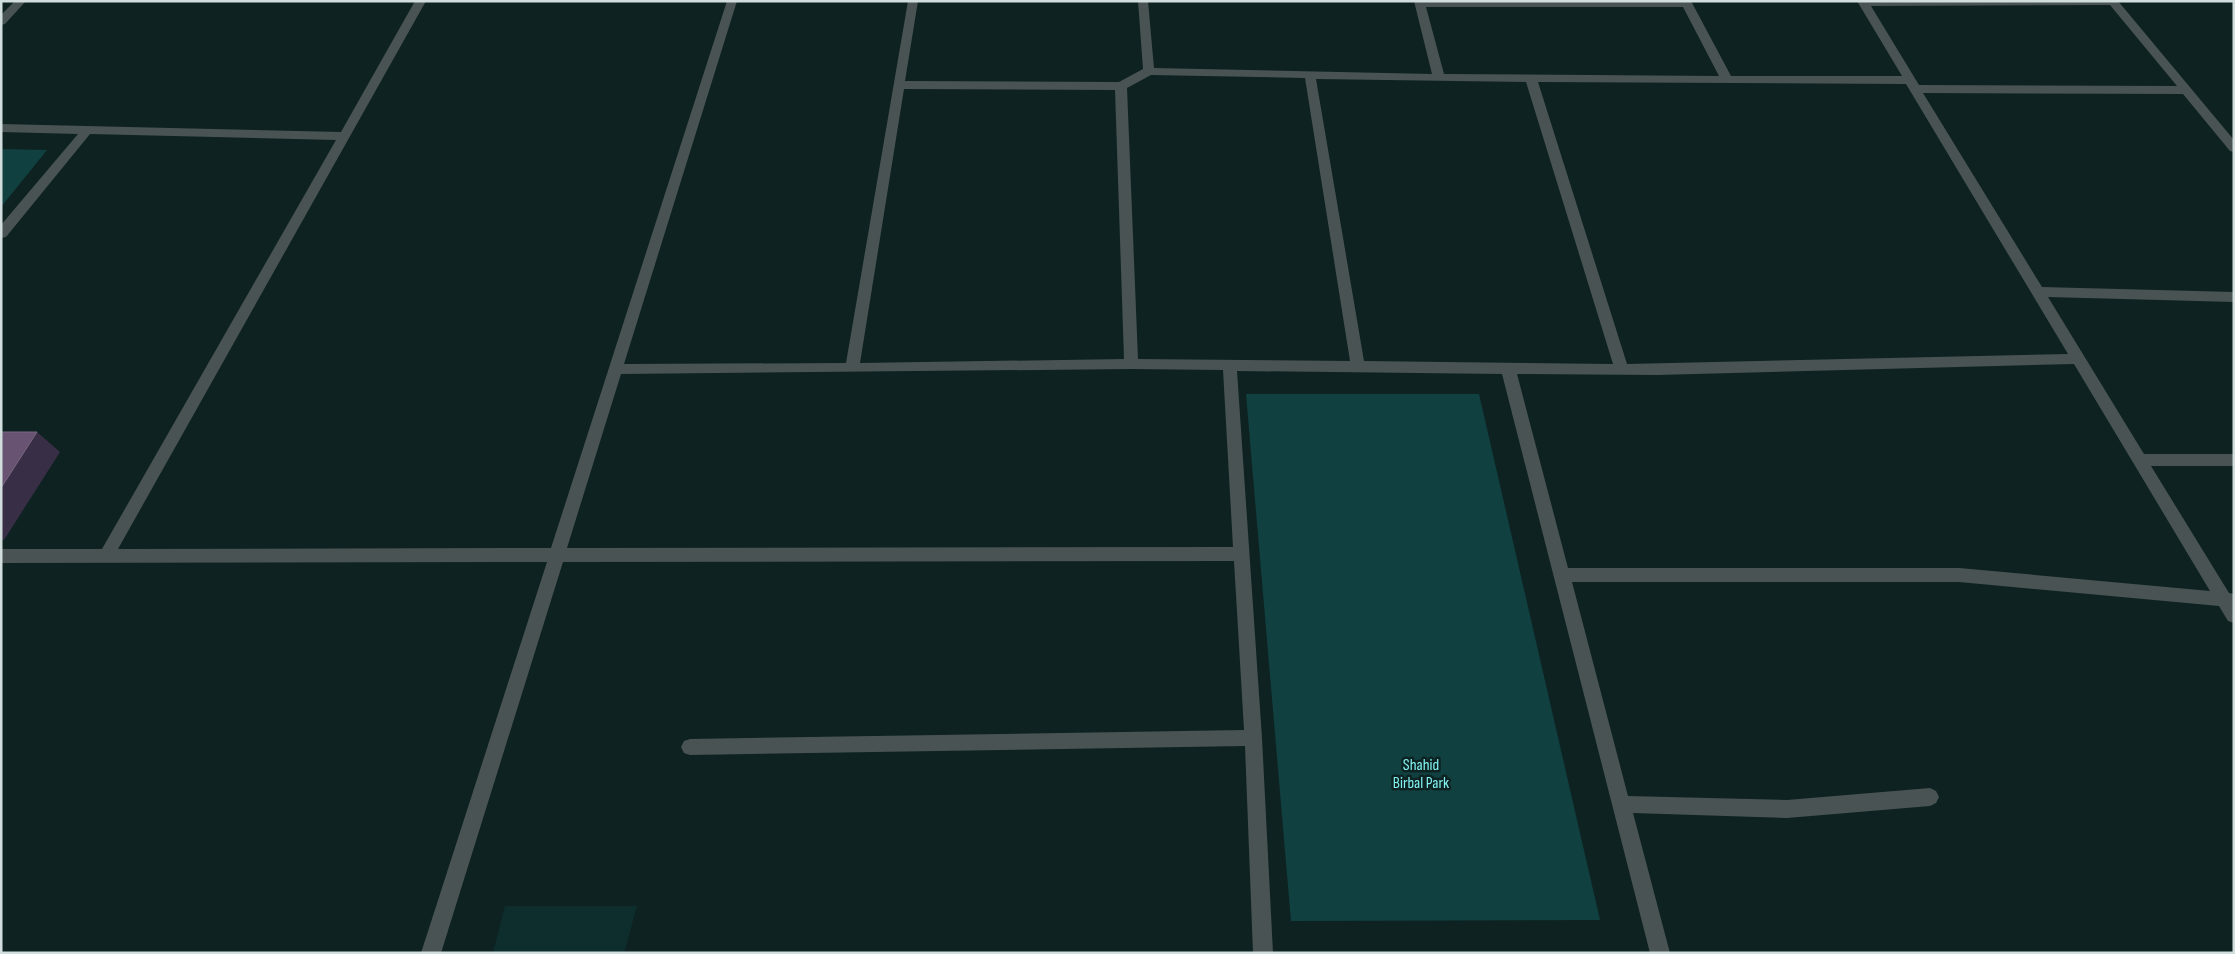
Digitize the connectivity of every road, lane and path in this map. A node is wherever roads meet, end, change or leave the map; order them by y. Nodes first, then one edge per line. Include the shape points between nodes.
1 (20, 1) edge
2 (421, 1) edge
3 (732, 1) edge
4 (913, 1) edge
5 (1143, 1) edge
6 (1420, 2) edge
7 (1686, 2) edge
8 (1863, 2) edge
9 (2112, 2) edge
10 (1, 22) edge
11 (1149, 71) junction
12 (1310, 75) junction
13 (1439, 78) junction
14 (1531, 78) junction
15 (1726, 79) junction
16 (1913, 84) junction
17 (898, 85) junction
18 (1121, 86) junction
19 (2186, 90) junction
20 (1, 128) edge
21 (88, 129) junction
22 (345, 136) junction
23 (2234, 148) edge
24 (1, 234) edge
25 (2038, 292) junction
26 (2234, 297) edge
27 (2079, 359) junction
28 (1131, 364) junction
29 (1230, 365) junction
30 (1358, 366) junction
31 (852, 368) junction
32 (1508, 368) junction
33 (616, 369) junction
34 (1622, 370) junction
35 (2139, 460) junction
36 (2234, 460) edge
37 (557, 554) junction
38 (1242, 554) junction
39 (107, 555) junction
40 (1, 556) edge
41 (1562, 575) junction
42 (2229, 600) edge
43 (2234, 616) edge
44 (1253, 738) junction
45 (690, 747) dead end
46 (1930, 797) dead end
47 (1621, 804) junction
48 (431, 953) edge
49 (1262, 953) edge
50 (1660, 953) edge

1 - 10 street
2 - 22 street
3 - 33 street
4 - 17 street
5 - 11 street
6 - 7 street
6 - 13 street
7 - 15 street
8 - 9 street
8 - 16 street
9 - 19 street
11 - 12 street
11 - 18 street
12 - 13 street
12 - 30 street
13 - 14 street
14 - 15 street
14 - 34 street
15 - 16 street
16 - 19 street
16 - 25 street
17 - 18 street
17 - 31 street
18 - 28 street
19 - 23 street
20 - 21 street
21 - 22 street
21 - 24 street
22 - 39 street
25 - 26 street
25 - 27 street
27 - 34 street
27 - 35 street
28 - 29 street
28 - 31 street
29 - 30 street
29 - 38 street
30 - 32 street
31 - 33 street
32 - 34 street
32 - 41 street
33 - 37 street
35 - 36 street
35 - 42 street
37 - 38 street
37 - 39 street
37 - 48 street
38 - 44 street
39 - 40 street
41 - 42 street via 1959,575
41 - 47 street
42 - 43 street
44 - 45 street
44 - 49 street
46 - 47 street via 1787,809
47 - 50 street

